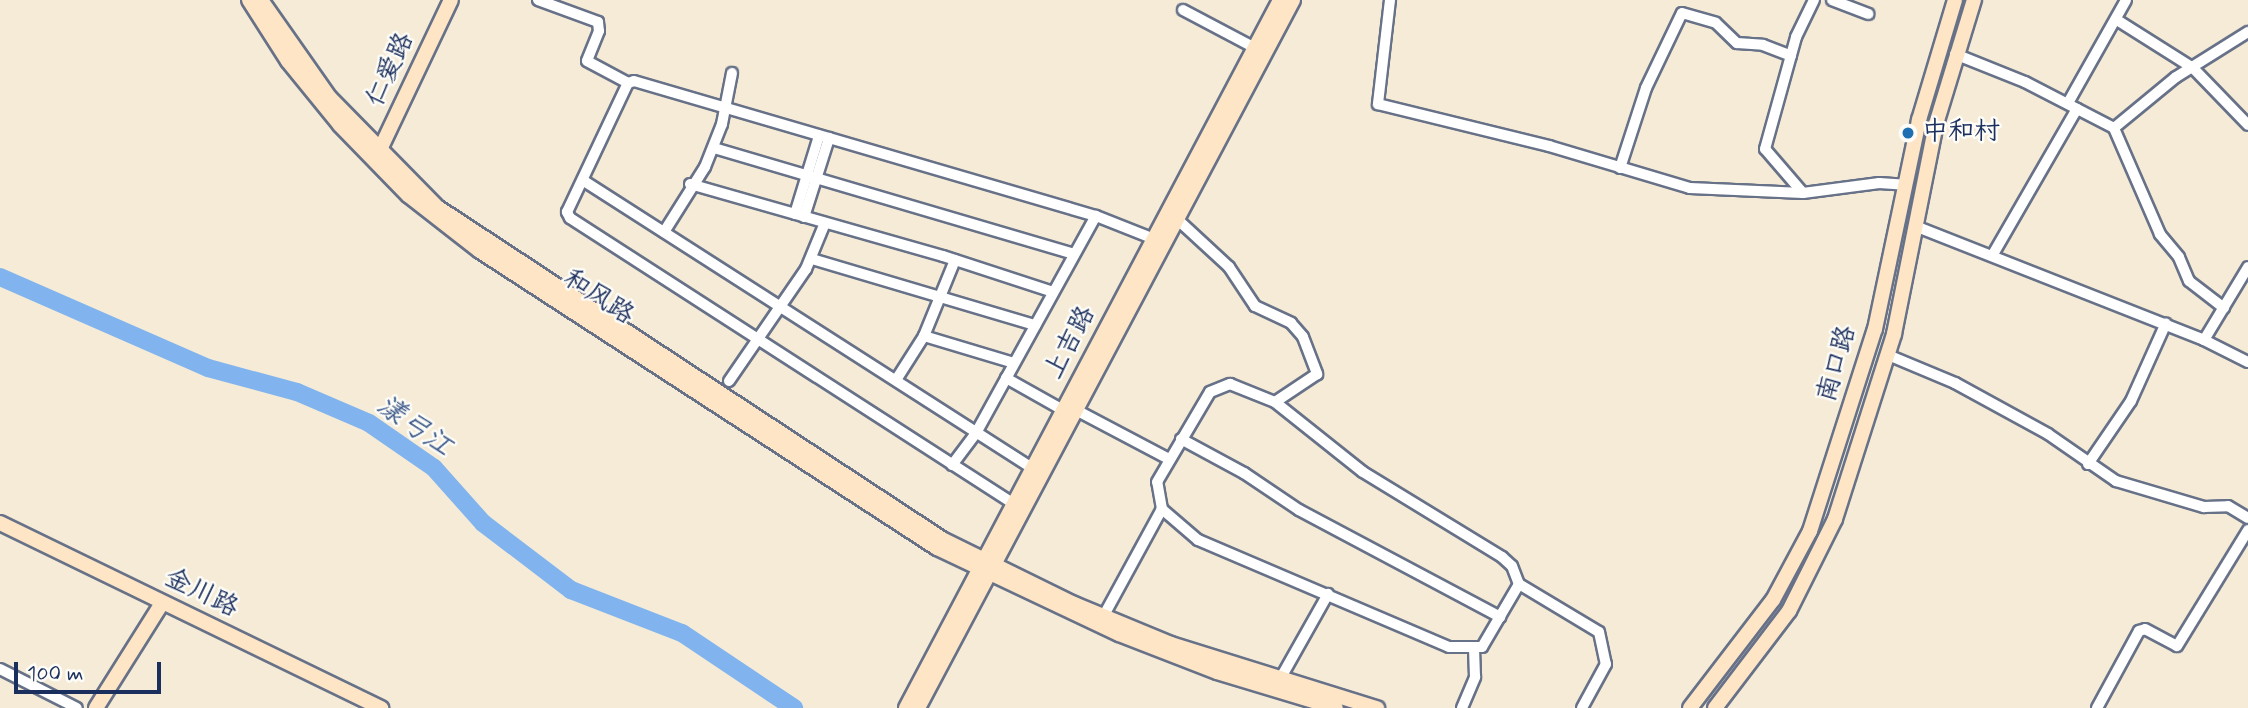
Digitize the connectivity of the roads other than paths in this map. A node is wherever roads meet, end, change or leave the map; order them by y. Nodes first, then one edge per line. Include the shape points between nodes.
1 (249, 0) edge
2 (261, 0) edge
3 (451, 0) edge
4 (538, 0) edge
5 (1280, 0) edge
6 (1293, 0) edge
7 (1390, 0) edge
8 (1814, 0) edge
9 (1832, 0) edge
10 (1955, 0) edge
11 (1975, 0) edge
12 (2126, 0) edge
13 (1183, 10) dead end
14 (1868, 14) dead end
15 (2117, 20) junction
16 (2248, 32) edge
17 (1255, 48) junction
18 (1955, 54) junction
19 (1791, 56) junction
20 (2193, 68) junction
21 (732, 74) dead end
22 (628, 83) junction
23 (2072, 106) junction
24 (724, 107) junction
25 (2248, 125) edge
26 (2114, 128) junction
27 (824, 137) junction
28 (713, 148) junction
29 (376, 157) junction
30 (1620, 168) junction
31 (812, 177) junction
32 (584, 181) junction
33 (693, 185) junction
34 (1905, 185) junction
35 (1802, 194) junction
36 (799, 215) junction
37 (1096, 216) junction
38 (1177, 219) junction
39 (825, 223) junction
40 (1915, 226) junction
41 (664, 233) junction
42 (1154, 239) junction
43 (1074, 254) junction
44 (1992, 256) junction
45 (812, 259) junction
46 (955, 260) junction
47 (2248, 267) edge
48 (1053, 292) junction
49 (941, 297) junction
50 (782, 307) junction
51 (2224, 308) junction
52 (2166, 323) junction
53 (1035, 325) junction
54 (924, 335) junction
55 (2204, 340) junction
56 (757, 341) junction
57 (1888, 355) junction
58 (2248, 362) edge
59 (1014, 363) junction
60 (1006, 378) junction
61 (896, 380) junction
62 (729, 382) dead end
63 (1275, 402) junction
64 (1070, 410) junction
65 (976, 432) junction
66 (1181, 439) junction
67 (1169, 459) junction
68 (2088, 464) junction
69 (952, 465) junction
70 (1032, 468) junction
71 (1014, 504) junction
72 (1162, 509) junction
73 (2248, 518) edge
74 (0, 523) edge
75 (2248, 530) edge
76 (985, 567) junction
77 (1518, 584) junction
78 (1328, 594) junction
79 (162, 603) junction
80 (1103, 617) junction
81 (1500, 617) junction
82 (1474, 649) junction
83 (0, 669) edge
84 (1279, 681) junction
85 (77, 708) edge
86 (96, 708) edge
87 (381, 708) edge
88 (906, 708) edge
89 (918, 708) edge
90 (1336, 708) edge
91 (1377, 708) edge
92 (1462, 708) edge
93 (1582, 708) edge
94 (1690, 708) edge
95 (1715, 708) edge
96 (2097, 708) edge

1 - 29 main road, 和风路 via 304,83
2 - 29 main road, 和风路 via 313,77
3 - 29 main road, 仁爱路
4 - 22 street via 598,22 600,31 587,61
5 - 17 main road, 上吉路
6 - 38 main road, 上吉路
7 - 30 street via 1378,104
8 - 19 street
9 - 14 street
10 - 34 main road, 南口路 via 1929,81
11 - 18 main road, 南口路
12 - 15 street
13 - 17 street
15 - 20 street
15 - 23 street
16 - 20 street
17 - 42 main road, 上吉路
18 - 23 street
18 - 40 main road, 南口路
19 - 30 street via 1763,45 1737,43 1716,23 1682,13 1646,89
19 - 35 street via 1765,149
20 - 25 street
20 - 26 street
21 - 24 street
22 - 24 street
22 - 32 street
23 - 26 street
23 - 44 street
24 - 27 street
24 - 28 street
24 - 33 street
26 - 51 street via 2160,234 2179,257 2189,282
27 - 31 street
27 - 37 street
28 - 31 street
28 - 33 street
29 - 76 main road, 和风路 via 486,243
30 - 35 street via 1690,188
31 - 36 street
31 - 43 street
32 - 41 street
32 - 56 street via 567,212 569,218
33 - 36 street
33 - 41 street
34 - 35 street via 1879,183
34 - 94 main road, 南口路 via 1875,329 1810,531 1773,600
36 - 39 street
37 - 42 street
37 - 43 street
38 - 63 street via 1222,260 1255,306 1291,323 1303,337 1317,374
38 - 64 main road, 上吉路
39 - 45 street
39 - 46 street
40 - 44 street
40 - 57 main road, 南口路
41 - 50 street
42 - 64 main road, 上吉路
43 - 48 street
44 - 52 street
45 - 49 street
45 - 50 street
46 - 48 street
46 - 49 street
47 - 51 street
48 - 53 street
49 - 53 street
49 - 54 street
50 - 56 street
50 - 61 street
51 - 55 street
52 - 55 street
52 - 68 street via 2131,401
53 - 59 street
54 - 59 street
54 - 61 street
55 - 58 street
56 - 62 street
56 - 69 street
57 - 68 street via 1955,383 2048,434
57 - 95 main road, 南口路 via 1819,558 1789,611
59 - 60 street
60 - 64 street
60 - 65 street
61 - 65 street
63 - 66 street via 1223,385 1205,397
63 - 77 street via 1363,472 1502,556 1512,566
64 - 67 street
64 - 70 main road, 上吉路
64 - 76 main road, 上吉路
65 - 69 street
65 - 70 street
66 - 67 street
66 - 81 street via 1244,473 1298,510
67 - 72 street via 1156,488
68 - 73 street via 2116,481 2204,507 2228,506
69 - 71 street
70 - 71 main road, 上吉路
71 - 76 main road, 上吉路
72 - 78 street via 1198,540
72 - 80 street
74 - 79 main road, 金川路
75 - 96 street via 2177,646 2145,629 2134,635
76 - 80 main road
76 - 88 main road, 上吉路
76 - 89 main road, 上吉路
76 - 90 main road via 1167,653
77 - 81 street
77 - 93 street via 1600,632 1605,664
78 - 82 street via 1449,647
78 - 84 street
79 - 86 main road
79 - 87 main road, 金川路
80 - 84 main road
81 - 82 street via 1482,647
82 - 92 street via 1475,677
83 - 85 street
84 - 91 main road

